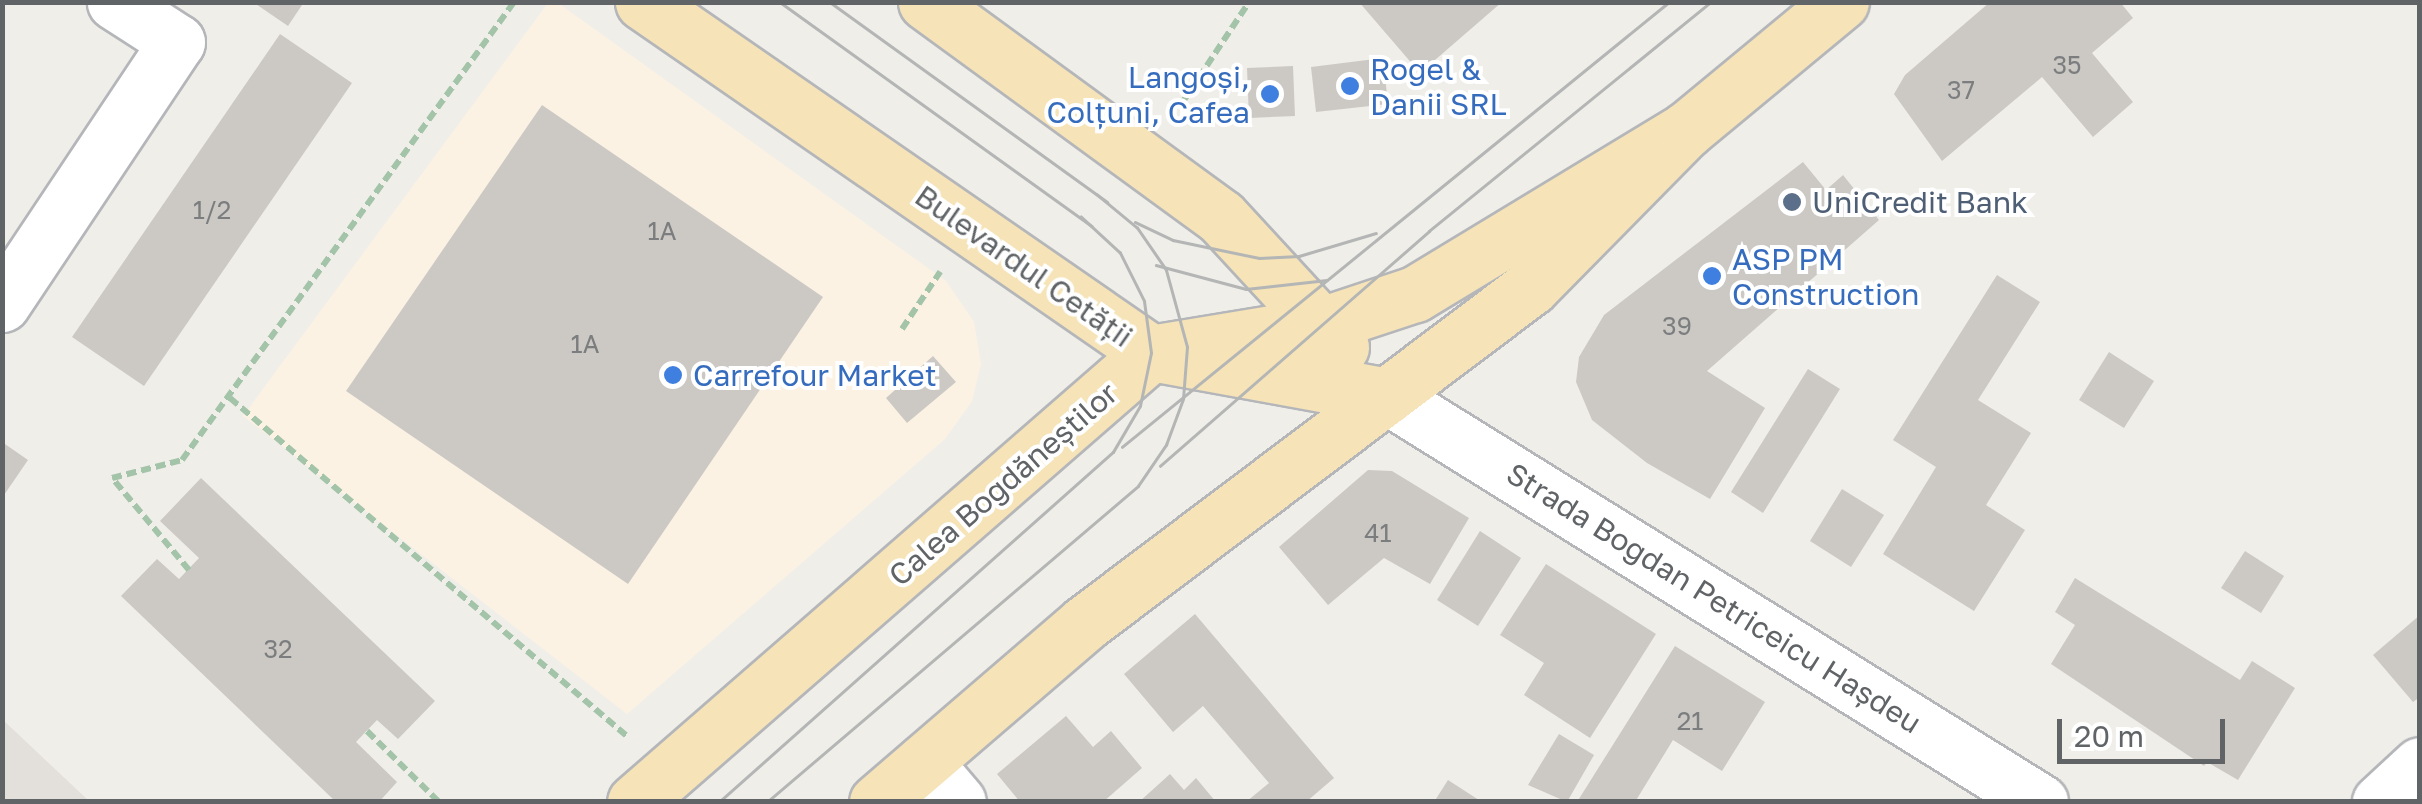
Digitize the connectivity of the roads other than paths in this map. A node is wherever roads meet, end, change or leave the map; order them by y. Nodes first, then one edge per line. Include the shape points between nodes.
1 (115, 2) edge
2 (644, 2) edge
3 (926, 2) edge
4 (1841, 2) edge
5 (1686, 130) junction
6 (2, 304) edge
7 (1321, 325) junction
8 (1151, 354) junction
9 (1387, 396) junction
10 (2420, 765) edge
11 (941, 782) edge
12 (635, 802) edge
13 (877, 802) edge
14 (2040, 802) edge
15 (2380, 802) edge

1 - 6 street via 178,42
2 - 8 main road, Bulevardul Cetății
3 - 7 main road via 1221,217
4 - 5 main road
5 - 7 main road via 1415,294
5 - 9 main road via 1531,288
7 - 8 main road
7 - 9 main road
8 - 9 main road, Bulevardul Cetății
8 - 12 main road, Calea Bogdăneștilor
9 - 11 main road via 1085,623
9 - 14 street, Strada Bogdan Petriceicu Hașdeu
10 - 15 street
11 - 13 main road

